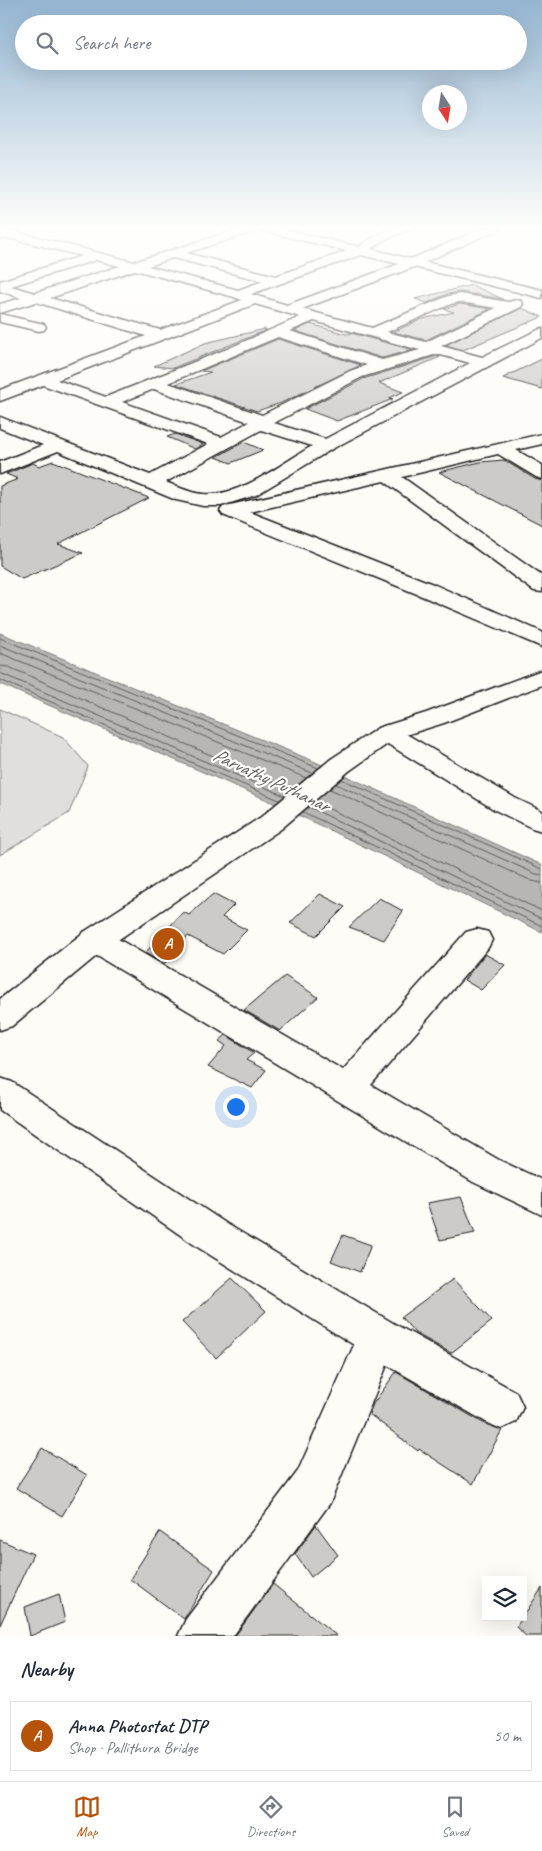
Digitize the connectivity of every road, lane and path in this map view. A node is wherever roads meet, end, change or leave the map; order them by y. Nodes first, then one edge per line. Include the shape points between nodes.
1 (21, 302) edge
2 (48, 302) edge
3 (248, 302) edge
4 (263, 302) edge
5 (306, 302) edge
6 (443, 302) edge
7 (485, 302) edge
8 (521, 302) edge
9 (511, 307) junction
10 (0, 309) edge
11 (288, 309) junction
12 (313, 316) junction
13 (0, 318) edge
14 (39, 327) dead end
15 (278, 332) junction
16 (374, 332) junction
17 (542, 332) edge
18 (160, 336) junction
19 (432, 348) junction
20 (482, 362) junction
21 (382, 365) junction
22 (43, 380) junction
23 (155, 384) junction
24 (0, 396) edge
25 (108, 402) junction
26 (0, 422) edge
27 (263, 423) junction
28 (542, 439) edge
29 (222, 443) junction
30 (58, 445) junction
31 (326, 445) junction
32 (500, 448) junction
33 (0, 469) edge
34 (542, 473) edge
35 (388, 475) junction
36 (152, 482) junction
37 (542, 586) edge
38 (542, 640) edge
39 (542, 677) edge
40 (387, 733) junction
41 (542, 822) edge
42 (95, 940) junction
43 (477, 940) dead end
44 (0, 1017) edge
45 (347, 1089) junction
46 (0, 1092) edge
47 (542, 1198) edge
48 (378, 1337) junction
49 (501, 1407) dead end
50 (203, 1636) edge

1 - 10 street
2 - 18 street
3 - 18 street
4 - 11 street
5 - 11 street
6 - 16 street
7 - 9 street
8 - 9 street
9 - 19 street
11 - 12 street
12 - 15 street
12 - 16 street
13 - 14 street
15 - 21 street
15 - 23 street
16 - 19 street
17 - 20 street
18 - 22 street
19 - 20 street
19 - 21 street
20 - 31 street
21 - 27 street via 356,374
22 - 24 street
22 - 25 street
23 - 25 street
23 - 27 street
25 - 29 street
26 - 30 street
27 - 29 street
27 - 31 street
28 - 32 street
29 - 36 street
30 - 33 street
30 - 36 street
31 - 36 street via 249,491 221,500 208,502 183,496
32 - 34 street
32 - 35 street
35 - 37 street
35 - 38 street via 230,511
39 - 40 street
40 - 41 street via 505,804
40 - 42 street via 340,765 271,823
42 - 44 street
42 - 45 street
43 - 45 street
45 - 47 street via 486,1171
46 - 48 street via 212,1236
48 - 49 street
48 - 50 street via 314,1487

